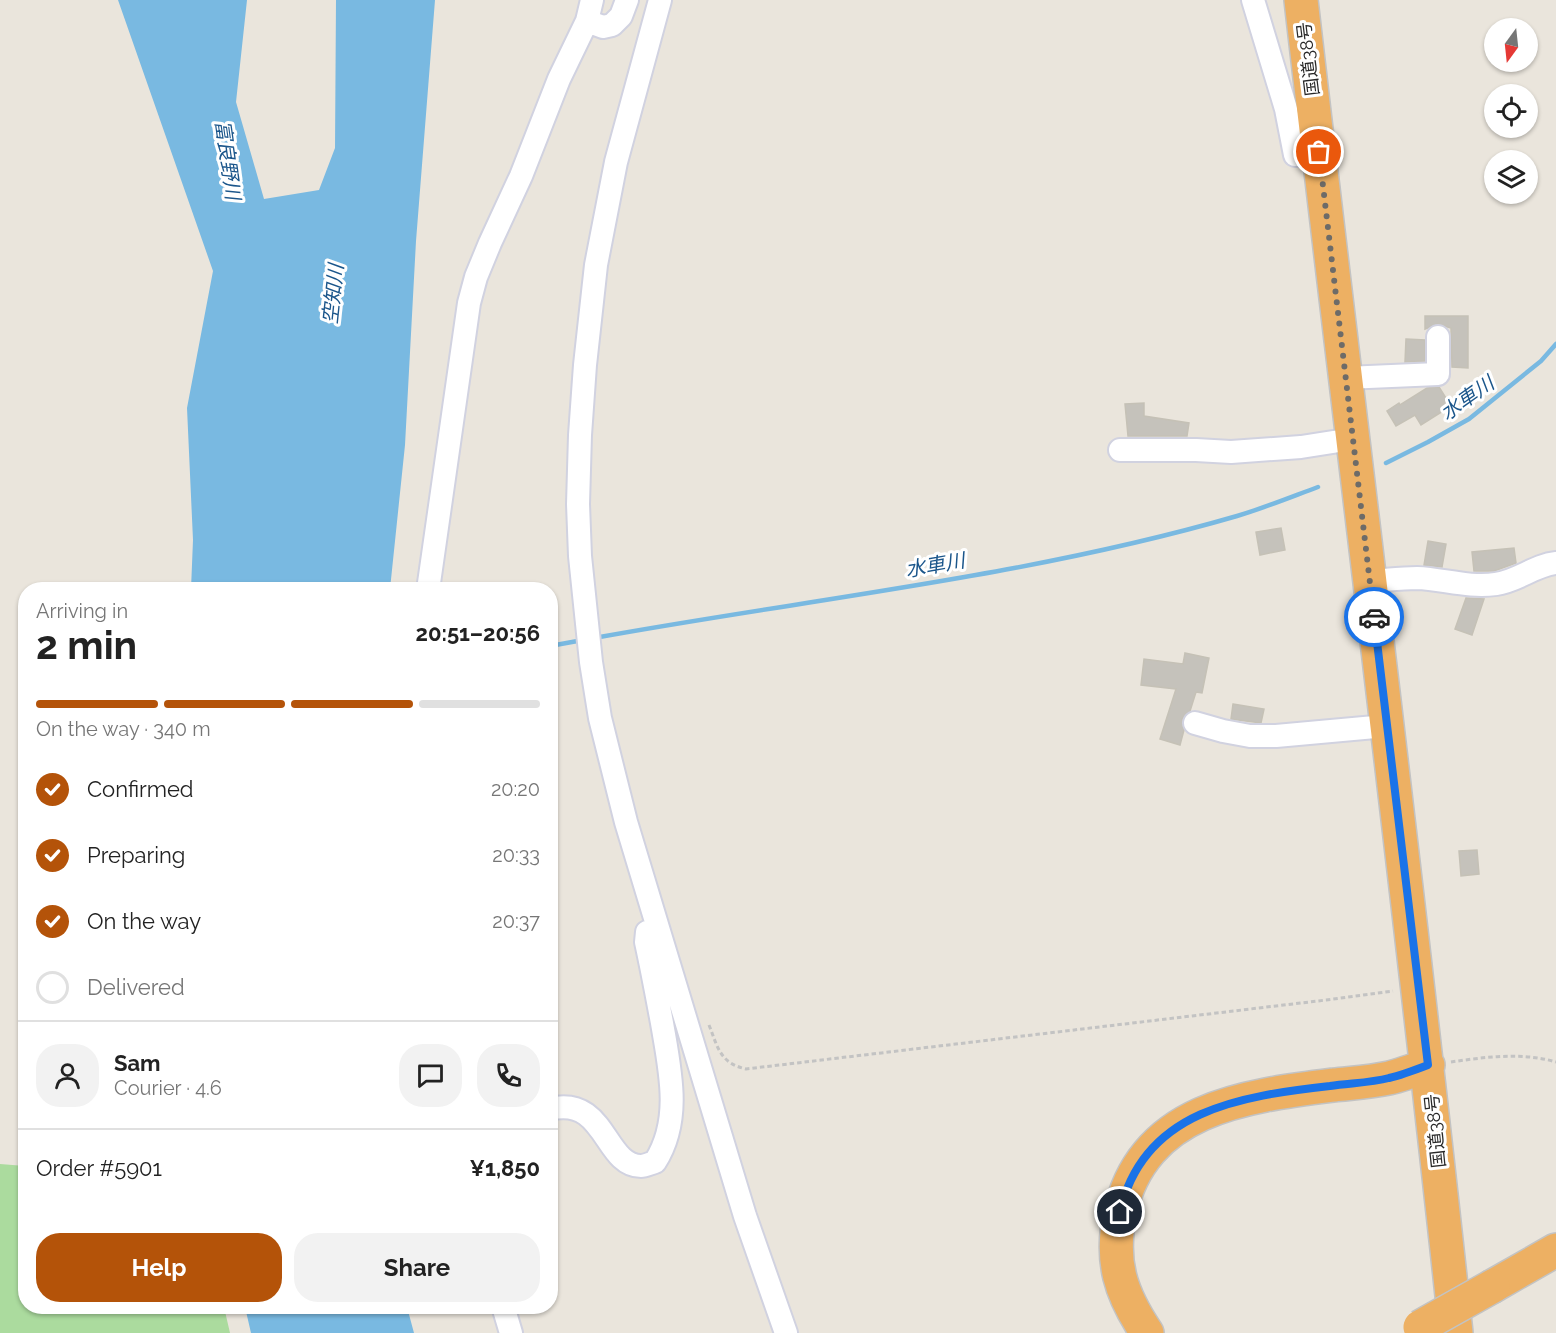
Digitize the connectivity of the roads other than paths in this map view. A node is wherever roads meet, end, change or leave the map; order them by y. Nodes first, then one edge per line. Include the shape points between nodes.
1 (627, 0) edge
2 (660, 0) edge
3 (1254, 0) edge
4 (1301, 0) edge
5 (589, 11) edge
6 (1319, 152) junction
7 (1438, 337) dead end
8 (1345, 378) junction
9 (1353, 439) junction
10 (1120, 450) dead end
11 (1556, 562) edge
12 (1370, 581) junction
13 (429, 582) edge
14 (1195, 723) dead end
15 (1386, 726) junction
16 (654, 922) junction
17 (1428, 1065) junction
18 (558, 1109) edge
19 (1556, 1250) edge
20 (505, 1314) edge
21 (1414, 1330) edge
22 (511, 1333) edge
23 (786, 1333) edge
24 (1147, 1333) edge
25 (1456, 1333) edge

1 - 5 street via 612,25 603,27
2 - 16 street via 616,162 596,265 585,365 578,504 580,556 600,718
3 - 6 street via 1286,109 1295,155
4 - 6 highway, 国道38号
5 - 13 street via 476,277
6 - 8 highway, 国道38号
7 - 8 street via 1438,374
8 - 9 highway, 国道38号
9 - 10 street via 1231,452
9 - 12 highway, 国道38号
11 - 12 street via 1543,564 1515,580 1494,584 1418,578
12 - 15 highway, 国道38号
14 - 15 street via 1259,736
15 - 17 highway, 国道38号
16 - 18 street via 647,928 646,942 672,1080 671,1117 664,1148 655,1162 640,1166 626,1162 589,1115 572,1108
16 - 23 street via 745,1216
17 - 24 highway via 1388,1078 1232,1102 1191,1118 1165,1136 1131,1177 1115,1245 1124,1292
17 - 25 highway, 国道38号
19 - 21 highway, bridge
20 - 22 street

